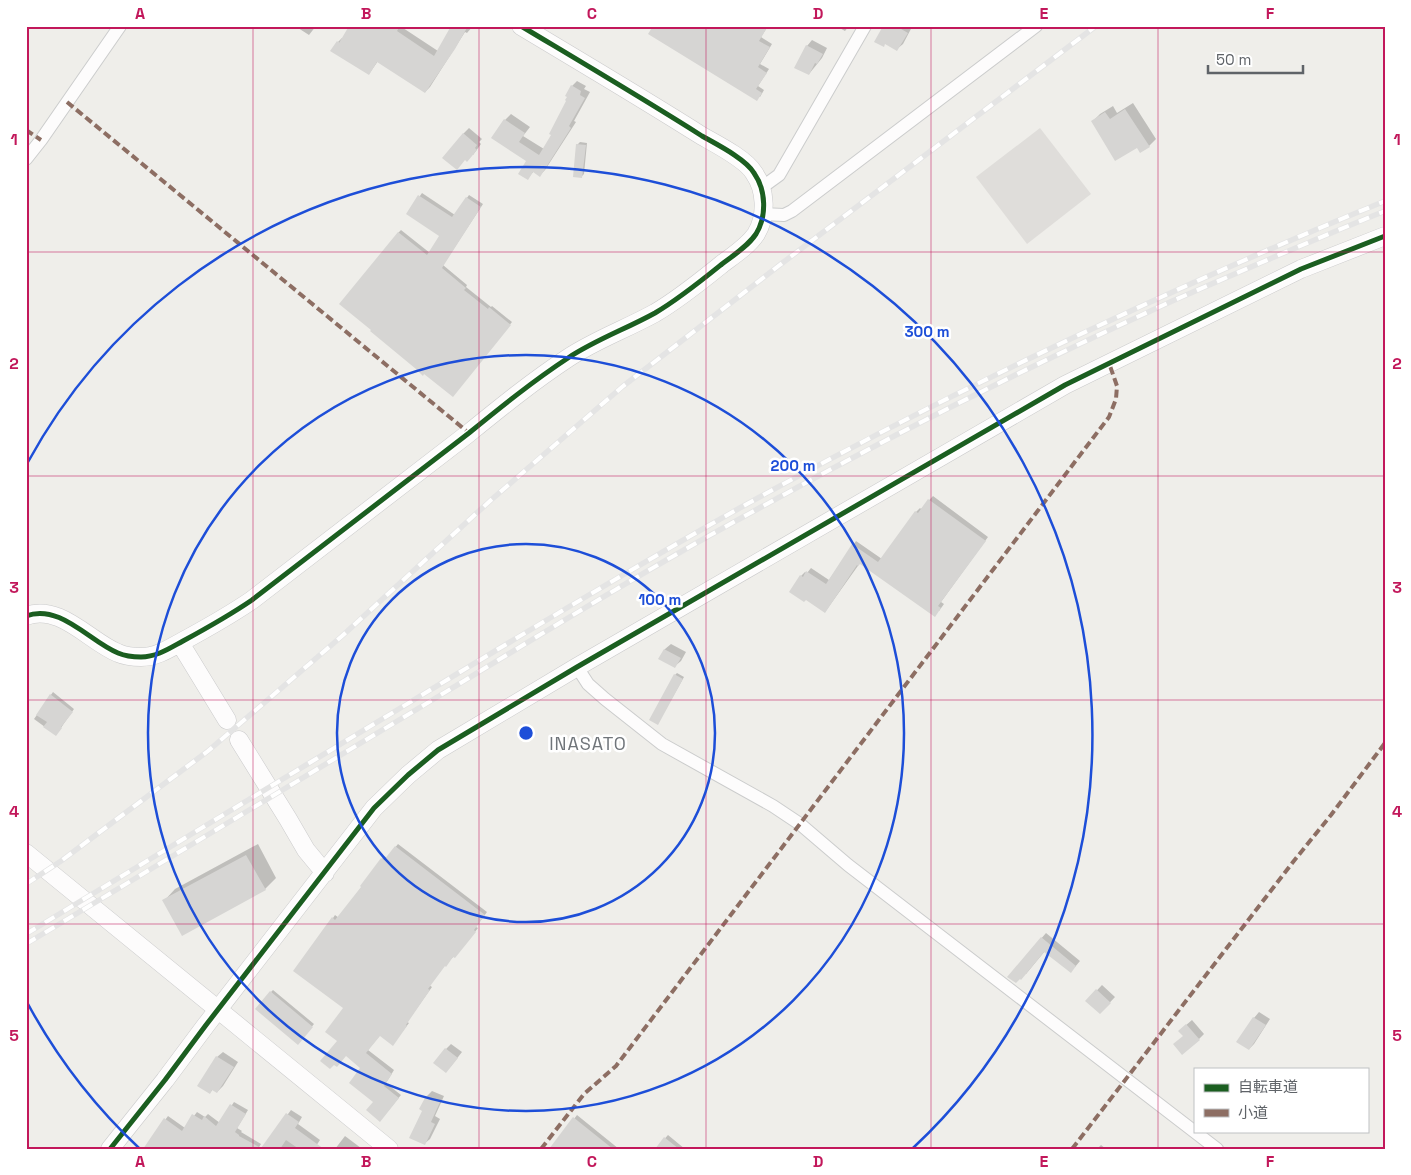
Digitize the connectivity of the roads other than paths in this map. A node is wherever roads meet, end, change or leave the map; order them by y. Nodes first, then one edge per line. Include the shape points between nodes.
1 (120, 26) edge
2 (521, 26) edge
3 (865, 26) edge
4 (1036, 26) edge
5 (26, 159) edge
6 (761, 188) junction
7 (762, 214) junction
8 (1385, 236) edge
9 (26, 616) edge
10 (180, 643) junction
11 (577, 667) junction
12 (227, 720) dead end
13 (239, 740) dead end
14 (26, 853) edge
15 (325, 873) junction
16 (218, 1009) junction
17 (1194, 1131) edge
18 (1195, 1132) edge
19 (110, 1149) edge
20 (389, 1149) edge
21 (1217, 1149) edge

1 - 5 street
2 - 6 street via 740,159 754,172
3 - 6 street via 778,175
4 - 7 street via 792,211 784,215
6 - 7 street
7 - 10 street via 756,234 744,247 673,302 568,358 252,600
8 - 11 street via 1301,269 1065,385
9 - 10 street via 33,613 56,616 119,654 142,657 158,654
10 - 12 street
11 - 15 street via 438,750 374,808
11 - 17 street via 588,684 662,744 800,824
13 - 15 street via 306,850
14 - 16 street
15 - 16 street
16 - 19 street
16 - 20 street
18 - 21 street

